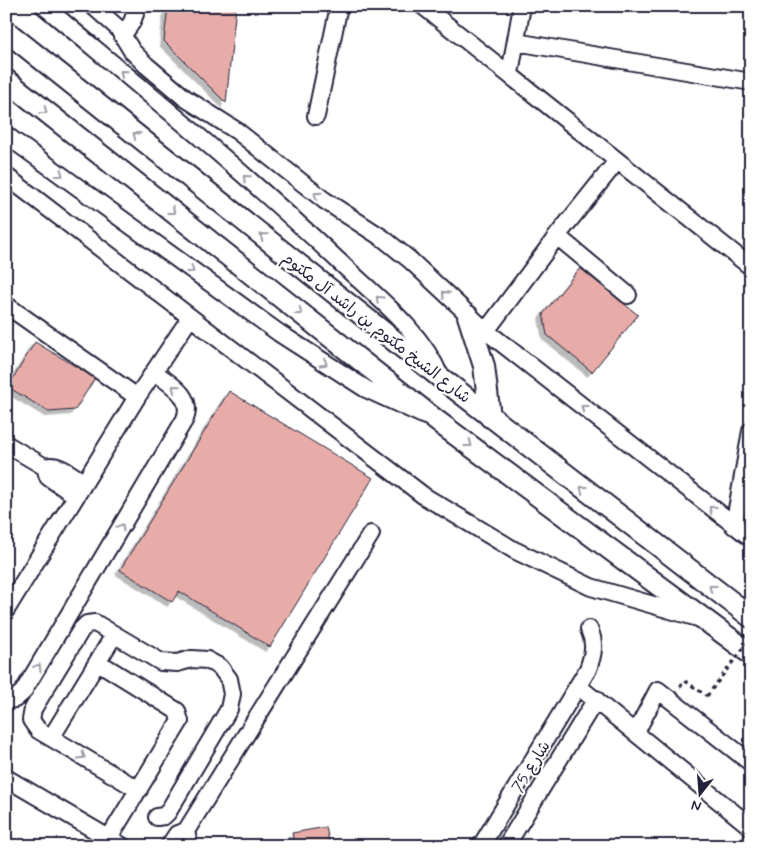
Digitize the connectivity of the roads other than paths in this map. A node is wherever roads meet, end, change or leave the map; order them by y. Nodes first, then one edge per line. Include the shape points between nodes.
1 (44, 6) edge
2 (93, 6) edge
3 (138, 6) edge
4 (339, 6) edge
5 (424, 6) edge
6 (522, 6) edge
7 (6, 31) edge
8 (122, 35) junction
9 (516, 42) junction
10 (510, 73) junction
11 (6, 80) edge
12 (751, 82) edge
13 (316, 116) dead end
14 (6, 135) edge
15 (617, 162) junction
16 (6, 176) edge
17 (557, 236) junction
18 (751, 267) edge
19 (628, 295) dead end
20 (6, 305) edge
21 (468, 316) junction
22 (190, 318) junction
23 (486, 331) junction
24 (154, 372) junction
25 (441, 378) junction
26 (137, 397) junction
27 (490, 417) junction
28 (437, 421) junction
29 (751, 430) edge
30 (6, 444) edge
31 (80, 490) junction
32 (734, 526) junction
33 (371, 534) dead end
34 (751, 538) edge
35 (6, 610) edge
36 (751, 617) edge
37 (705, 620) junction
38 (589, 629) dead end
39 (114, 635) junction
40 (751, 654) edge
41 (98, 662) junction
42 (579, 687) junction
43 (596, 699) junction
44 (6, 700) edge
45 (636, 732) junction
46 (51, 738) junction
47 (751, 763) edge
48 (6, 778) edge
49 (139, 790) junction
50 (157, 817) dead end
51 (751, 827) edge
52 (186, 839) edge
53 (115, 842) edge
54 (751, 842) edge
55 (169, 846) edge
56 (481, 846) edge
57 (506, 846) edge
58 (747, 846) edge

25 -> 1 street via 414,333 324,247
2 - 8 street
3 - 8 street
4 - 13 street
5 - 10 street
6 - 9 street
25 -> 7 main road, شارع الشيخ مكتوم بن راشد آل مكتوم
21 -> 8 street via 384,239 316,194 237,131 185,98 143,62
9 - 10 street
9 - 12 street
10 - 15 street
11 -> 28 main road
14 -> 28 street via 286,338 366,389
15 - 17 street
15 - 18 street
16 - 22 street
17 - 19 street
17 - 23 street
20 - 26 street
21 - 23 street
21 - 27 main road via 484,366
22 - 24 street
22 - 37 street via 402,481 471,526 591,587
32 -> 23 street
24 - 26 street
44 -> 24 street via 15,699 23,692 185,419 188,408 184,396
25 - 27 main road, شارع الشيخ مكتوم بن راشد آل مكتوم
26 - 31 street
36 -> 27 main road, شارع الشيخ مكتوم بن راشد آل مكتوم
28 -> 37 main road
29 - 32 street
30 - 31 street via 45,467 48,477
31 - 35 street
32 - 34 street
33 - 52 street
37 - 40 main road
38 - 42 street, شارع 75 via 594,650
39 - 41 street
39 - 46 street via 91,623 81,630 31,714 34,726
39 - 50 street via 161,662 177,663 200,658 214,663 225,673 231,686 231,702 224,719 168,812
41 - 46 street
41 - 49 street via 173,708 180,716 178,726
42 - 43 street
42 - 56 street, شارع 75
43 - 45 street
43 - 57 street
45 - 47 street via 658,690
45 - 51 street
46 -> 49 street
48 - 53 street
49 - 53 street
52 - 55 street via 177,834
54 - 58 street

